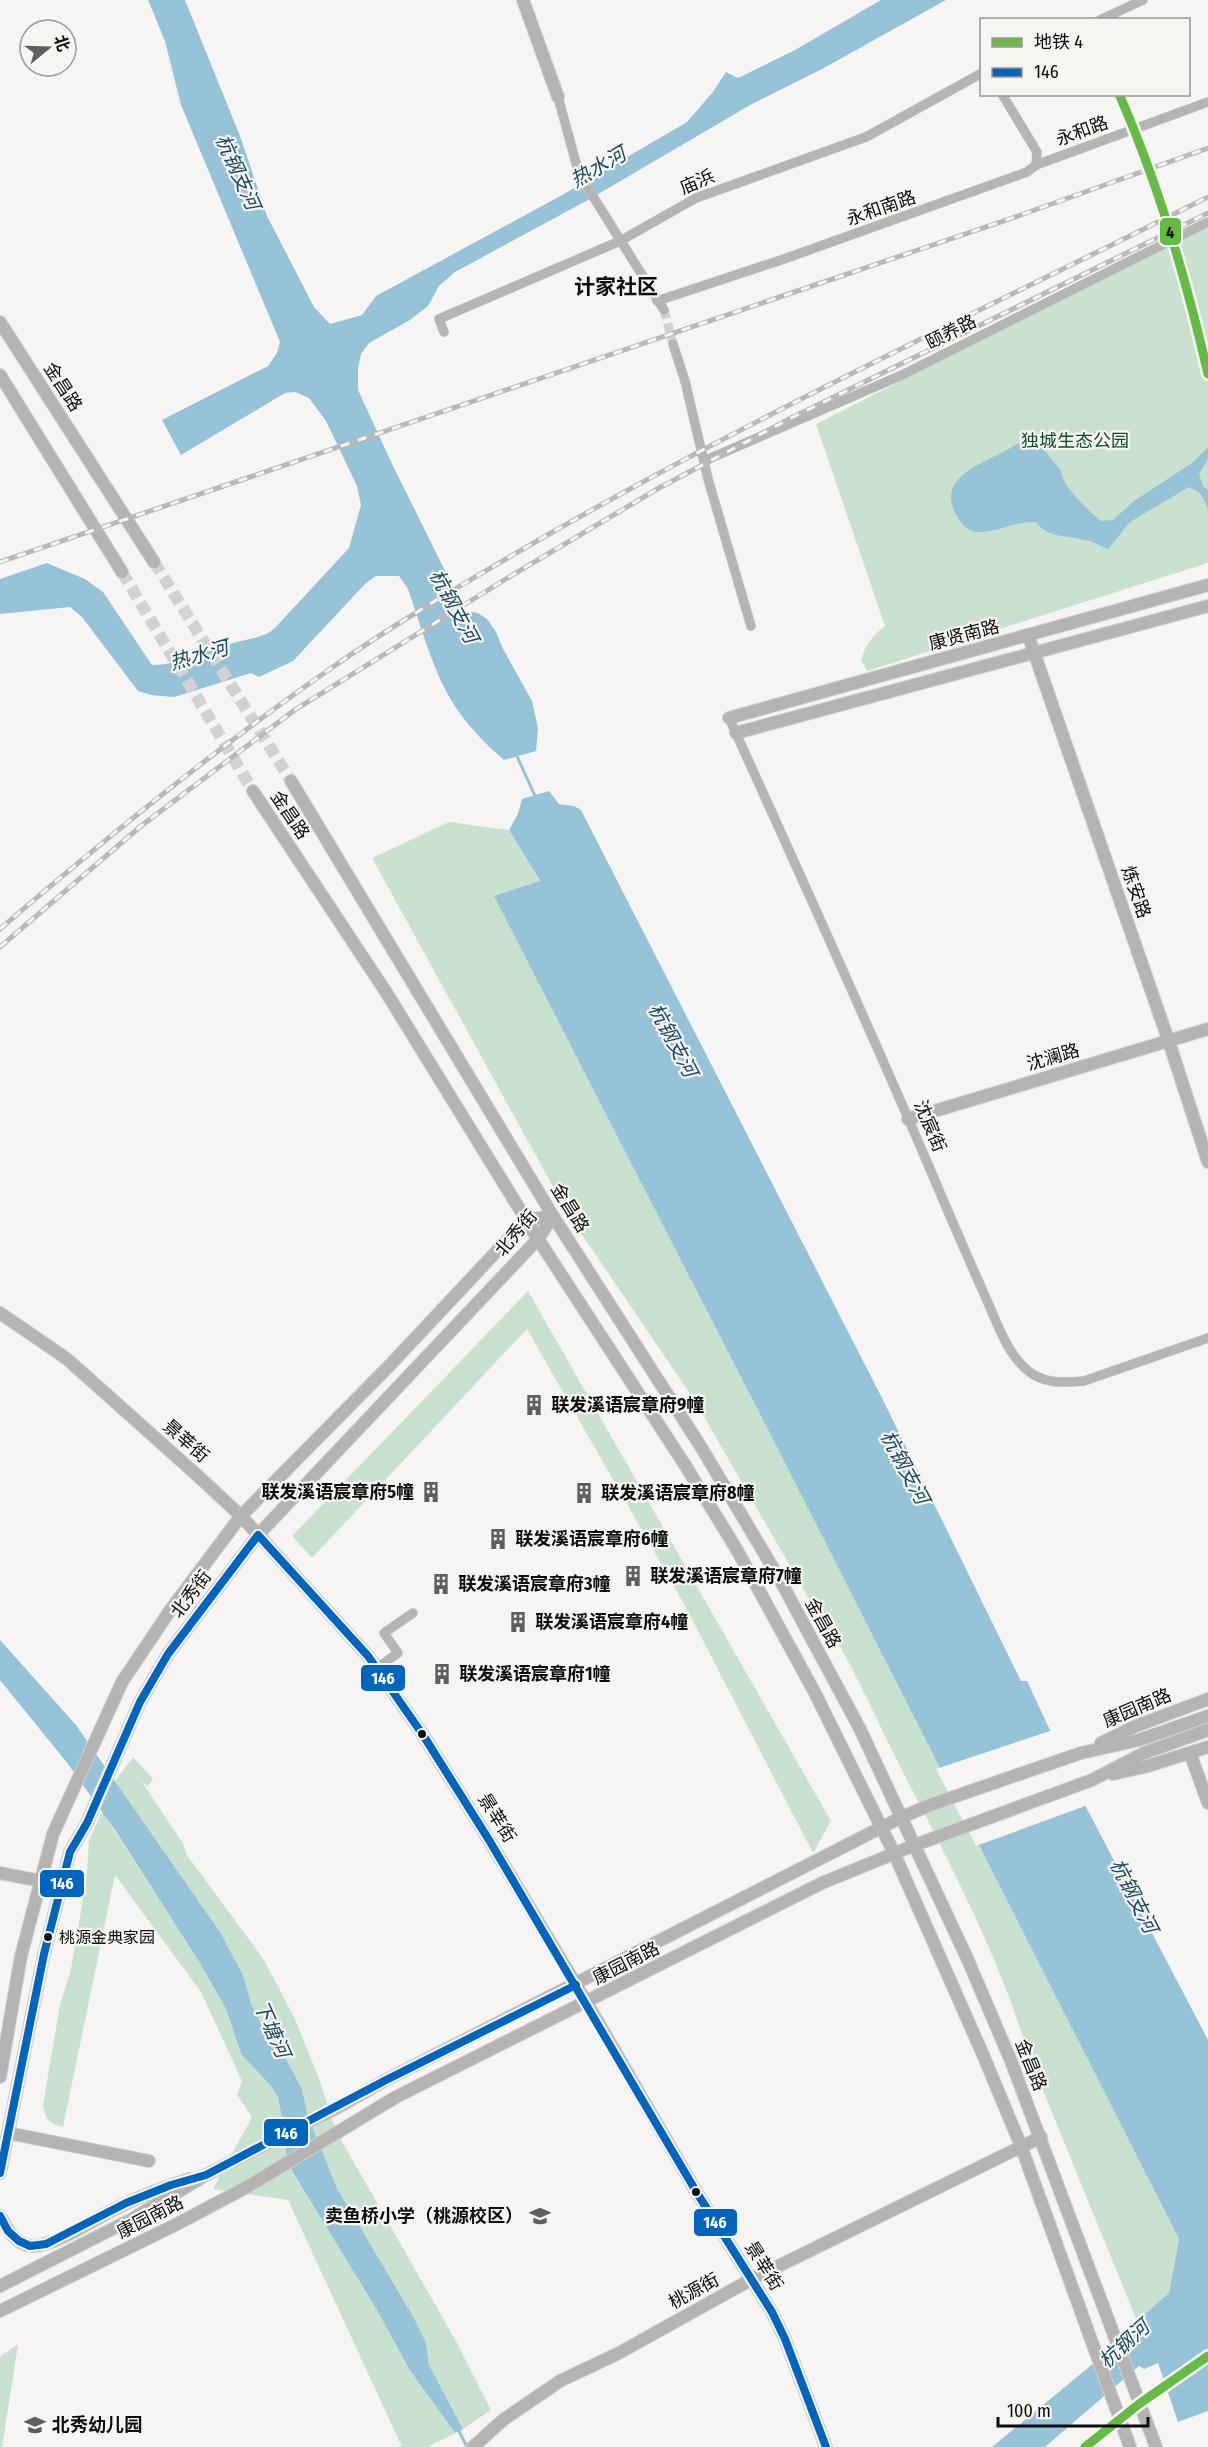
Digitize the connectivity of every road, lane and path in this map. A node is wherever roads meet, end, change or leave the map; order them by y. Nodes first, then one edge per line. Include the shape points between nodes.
1 (523, 0) edge
2 (1143, 0) edge
3 (1104, 18) edge
4 (980, 74) edge
5 (1003, 96) edge
6 (558, 97) joint
7 (1208, 102) edge
8 (1036, 165) junction
9 (1208, 222) edge
10 (620, 240) junction
11 (657, 301) junction
12 (664, 310) tunnel mouth
13 (0, 322) edge
14 (444, 332) dead end
15 (673, 344) tunnel mouth
16 (0, 375) edge
17 (704, 461) junction
18 (154, 562) tunnel mouth
19 (122, 572) tunnel mouth
20 (1208, 585) edge
21 (1208, 606) edge
22 (751, 626) dead end
23 (1028, 636) junction
24 (1035, 654) junction
25 (729, 718) joint
26 (736, 734) junction
27 (291, 782) tunnel mouth
28 (253, 791) tunnel mouth
29 (1208, 1029) edge
30 (1169, 1042) junction
31 (908, 1119) junction
32 (1208, 1162) edge
33 (553, 1216) junction
34 (526, 1220) junction
35 (538, 1239) junction
36 (0, 1313) edge
37 (1208, 1338) edge
38 (241, 1516) junction
39 (258, 1535) junction
40 (413, 1613) dead end
41 (376, 1669) junction
42 (1208, 1699) edge
43 (1208, 1716) edge
44 (1208, 1730) edge
45 (1208, 1747) edge
46 (1081, 1753) junction
47 (1190, 1753) junction
48 (1092, 1780) junction
49 (1208, 1803) edge
50 (900, 1818) junction
51 (880, 1827) junction
52 (915, 1845) junction
53 (894, 1853) junction
54 (0, 1873) edge
55 (41, 1881) junction
56 (576, 1985) junction
57 (587, 2003) junction
58 (0, 2076) edge
59 (8, 2133) junction
60 (1041, 2137) junction
61 (1021, 2146) junction
62 (149, 2161) dead end
63 (0, 2173) edge
64 (206, 2175) junction
65 (0, 2216) edge
66 (752, 2279) junction
67 (0, 2286) edge
68 (0, 2311) edge
69 (473, 2447) edge
70 (826, 2447) edge
71 (1130, 2447) edge
72 (1156, 2447) edge

1 - 6 main road
2 - 3 street
4 - 10 street, 庙浜 via 866,137 696,198
5 - 8 street via 1036,152
6 - 10 street via 579,174
7 - 8 street, 永和路
8 - 11 street, 永和南路 via 973,193
9 - 17 street, 颐养路 via 902,375
10 - 11 street
10 - 14 street, 庙浜 via 439,319
11 - 12 street
13 - 18 main road, 金昌路
15 - 17 street
16 - 19 main road
17 - 22 street
20 - 23 main road, 康贤南路
21 - 24 main road, 康贤南路
23 - 24 main road, 炼安路
23 - 25 main road, 康贤南路
24 - 26 main road, 康贤南路
24 - 30 main road, 炼安路
25 - 26 street, 沈宸街
26 - 31 street, 沈宸街
27 - 33 main road, 金昌路
28 - 34 main road, 金昌路 via 386,992
29 - 30 main road, 沈澜路
30 - 31 main road, 沈澜路
30 - 32 main road, 炼安路
31 - 37 street, 沈宸街 via 1005,1339 1027,1370 1054,1382 1084,1381
33 - 34 main road, 北秀街
33 - 35 main road, 北秀街
33 - 50 main road, 金昌路 via 701,1447 779,1578 860,1729
34 - 35 main road, 金昌路
34 - 38 main road, 北秀街
35 - 39 main road, 北秀街
35 - 51 main road, 金昌路 via 737,1550 815,1693
36 - 38 main road, 景莘街 via 66,1359
38 - 39 main road, 景莘街
38 - 55 main road, 北秀街 via 122,1682 53,1834
39 - 41 main road, 景莘街
39 - 59 main road, 北秀街 via 168,1654 140,1702 70,1852 44,1954
40 - 41 street via 384,1634 398,1653
41 - 56 main road, 景莘街 via 423,1735
42 - 46 main road, 康园南路 via 1136,1726
43 - 46 main road, 康园南路 via 1139,1740
44 - 48 main road, 康园南路 via 1144,1753
45 - 47 main road, 康园南路
46 - 50 main road, 康园南路
47 - 48 main road, 康园南路
47 - 49 main road
48 - 52 main road, 康园南路
50 - 51 main road, 康园南路
50 - 52 main road, 金昌路
51 - 53 main road, 金昌路
51 - 56 main road, 康园南路
52 - 53 main road, 康园南路
52 - 60 main road, 金昌路
53 - 57 main road, 康园南路 via 822,1883
53 - 61 main road, 金昌路
54 - 55 main road
55 - 58 main road via 21,1956
56 - 57 main road, 景莘街
56 - 64 main road, 康园南路
57 - 66 main road, 景莘街 via 697,2193
57 - 68 main road, 康园南路 via 396,2097 177,2224
59 - 62 main road
59 - 63 main road
60 - 61 main road, 桃源街
60 - 72 main road, 金昌路
61 - 66 main road, 桃源街
61 - 71 main road, 金昌路
64 - 65 main road via 126,2203 46,2244 30,2246 19,2241
64 - 67 main road, 康园南路 via 132,2220
66 - 69 main road, 桃源街 via 560,2381 503,2420
66 - 70 main road, 景莘街 via 785,2338

